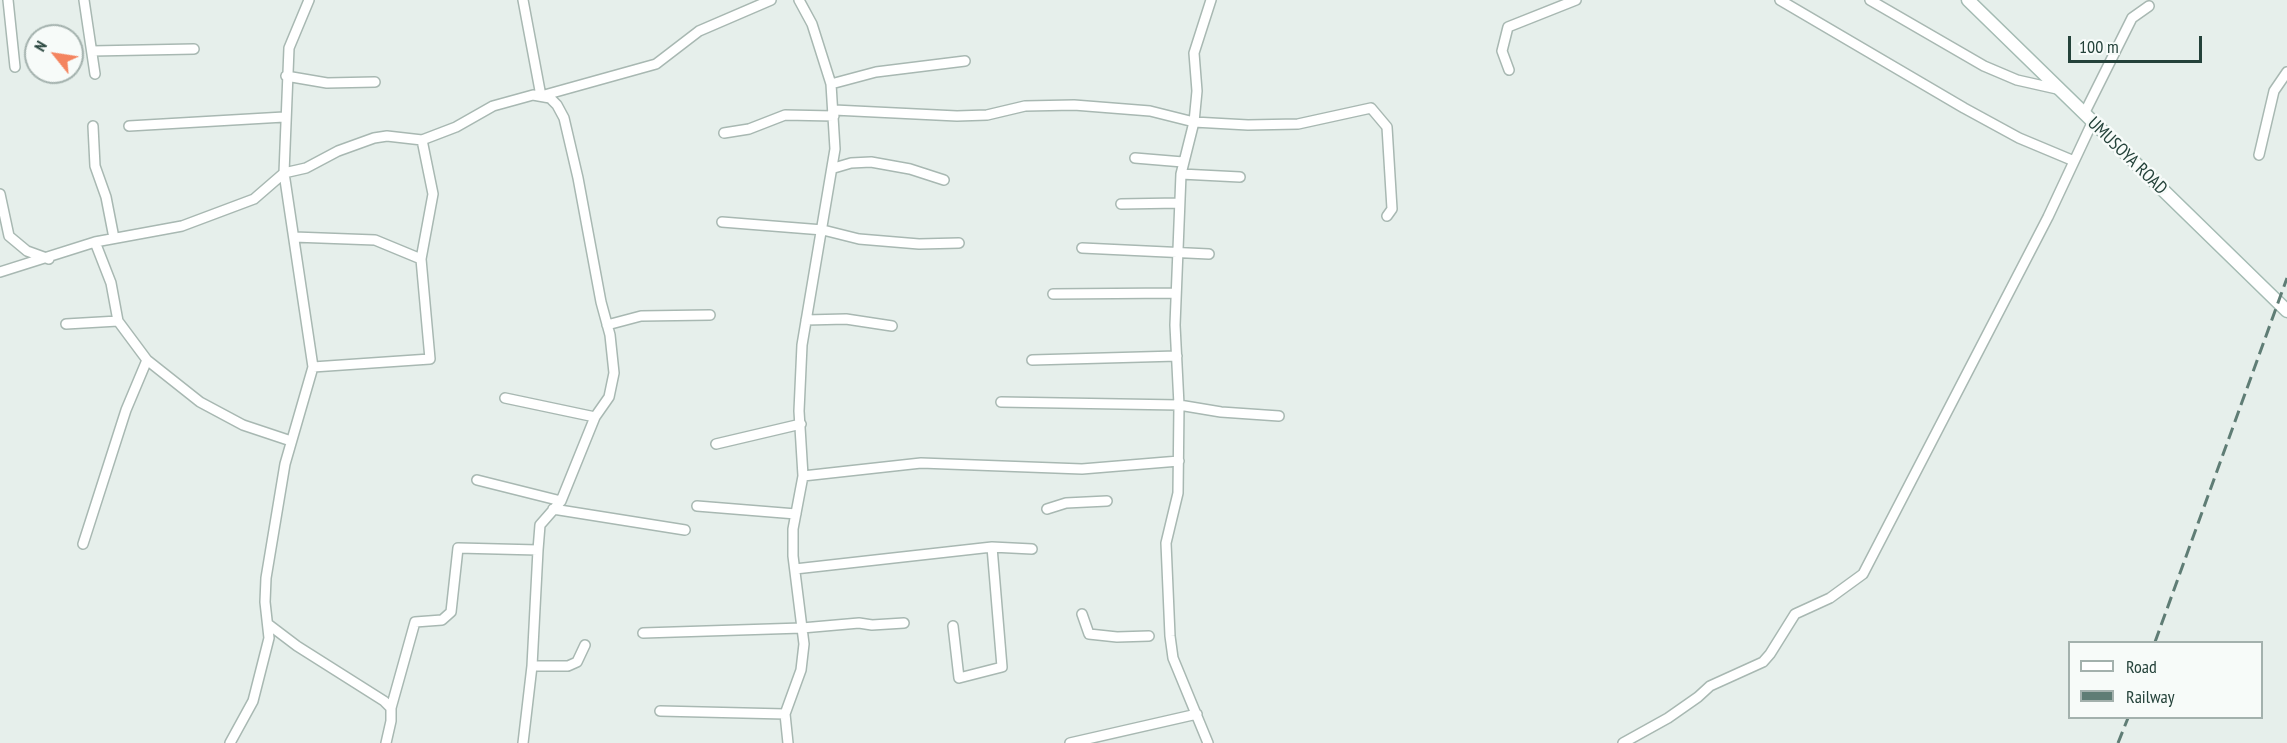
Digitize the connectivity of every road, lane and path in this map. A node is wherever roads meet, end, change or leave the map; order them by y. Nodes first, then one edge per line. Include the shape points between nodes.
1 (8, 0) edge
2 (84, 0) edge
3 (309, 0) edge
4 (523, 0) edge
5 (771, 0) edge
6 (800, 0) edge
7 (1211, 0) edge
8 (1576, 0) edge
9 (1780, 0) edge
10 (1869, 0) edge
11 (1968, 0) edge
12 (2149, 6) dead end
13 (194, 49) dead end
14 (92, 51) junction
15 (964, 60) dead end
16 (15, 67) dead end
17 (1509, 70) dead end
18 (2287, 72) edge
19 (95, 74) dead end
20 (286, 76) junction
21 (375, 82) dead end
22 (831, 84) junction
23 (2057, 89) junction
24 (541, 96) junction
25 (834, 113) junction
26 (284, 117) junction
27 (2088, 119) junction
28 (1194, 122) junction
29 (93, 126) dead end
30 (129, 126) dead end
31 (724, 133) dead end
32 (422, 141) junction
33 (2259, 154) dead end
34 (1135, 158) dead end
35 (2074, 161) junction
36 (1183, 162) junction
37 (834, 168) junction
38 (284, 173) junction
39 (1181, 174) junction
40 (1240, 177) dead end
41 (944, 180) dead end
42 (0, 194) edge
43 (1179, 202) junction
44 (1121, 204) dead end
45 (1387, 216) dead end
46 (722, 222) dead end
47 (823, 230) junction
48 (294, 237) junction
49 (114, 238) junction
50 (95, 242) junction
51 (959, 243) dead end
52 (1082, 248) dead end
53 (1178, 251) junction
54 (1209, 254) dead end
55 (49, 259) junction
56 (421, 259) junction
57 (0, 272) edge
58 (1176, 293) junction
59 (1053, 294) dead end
60 (2287, 311) edge
61 (710, 315) dead end
62 (806, 320) junction
63 (118, 321) junction
64 (66, 324) dead end
65 (607, 325) junction
66 (892, 326) dead end
67 (1177, 356) junction
68 (147, 360) junction
69 (1032, 360) dead end
70 (313, 367) junction
71 (505, 398) dead end
72 (1001, 402) dead end
73 (1179, 405) junction
74 (1279, 416) dead end
75 (595, 417) junction
76 (801, 424) junction
77 (291, 441) junction
78 (716, 444) dead end
79 (1179, 461) junction
80 (803, 476) junction
81 (477, 480) dead end
82 (561, 501) junction
83 (1107, 501) dead end
84 (697, 506) dead end
85 (1047, 509) dead end
86 (553, 510) junction
87 (796, 513) junction
88 (685, 530) dead end
89 (82, 544) dead end
90 (992, 547) junction
91 (1032, 549) dead end
92 (538, 550) junction
93 (795, 569) junction
94 (1082, 614) dead end
95 (904, 623) dead end
96 (268, 624) junction
97 (953, 626) dead end
98 (802, 628) junction
99 (643, 633) dead end
100 (1149, 636) dead end
101 (585, 645) dead end
102 (532, 666) junction
103 (391, 708) junction
104 (660, 711) dead end
105 (785, 714) junction
106 (1197, 714) junction
107 (231, 743) edge
108 (386, 743) edge
109 (523, 743) edge
110 (788, 743) edge
111 (1070, 743) edge
112 (1208, 743) edge
113 (1623, 743) edge

1 - 16 street
2 - 14 street
3 - 20 street via 294,32
4 - 24 street
5 - 24 street via 699,31 656,64
6 - 22 street
7 - 28 street via 1194,53
8 - 17 street via 1508,27 1502,51
9 - 35 street via 1982,118
10 - 23 street via 1984,66 2017,80
11 - 23 main road, UMUSOYA ROAD
12 - 27 street via 2132,18
13 - 14 street
14 - 19 street
15 - 22 street via 876,72
18 - 33 street via 2274,91
20 - 21 street via 327,83
20 - 26 street
22 - 25 street
23 - 27 main road, UMUSOYA ROAD
24 - 32 street via 493,106
24 - 65 street via 550,98 564,118
25 - 28 street via 987,115 1025,106 1074,105 1150,111
25 - 31 street via 785,115 749,129
25 - 37 street
26 - 30 street
26 - 38 street
27 - 35 street
27 - 60 main road, UMUSOYA ROAD
28 - 36 street
28 - 45 street via 1298,124 1371,108 1387,128 1392,209
29 - 49 street via 95,166
32 - 38 street via 374,138 306,168
32 - 56 street via 434,194
34 - 36 street
35 - 113 street via 1863,573 1824,601 1795,614 1763,662 1710,686 1668,718
36 - 39 street
37 - 41 street via 871,162
37 - 47 street
38 - 48 street
38 - 49 street via 254,199 182,226
39 - 40 street
39 - 43 street
42 - 55 street via 9,236 27,251
43 - 44 street
43 - 53 street
46 - 47 street
47 - 51 street via 859,239
47 - 62 street
48 - 56 street via 375,240
48 - 70 street
49 - 50 street
50 - 55 street
50 - 63 street via 111,283
52 - 53 street
53 - 54 street
53 - 58 street
55 - 57 street
56 - 70 street via 430,359
58 - 59 street
58 - 67 street
61 - 65 street via 642,316
62 - 66 street via 846,319
62 - 76 street
63 - 64 street
63 - 68 street
65 - 75 street via 614,373 609,397
67 - 69 street
67 - 73 street
68 - 77 street via 200,402 243,425
68 - 89 street via 126,410
70 - 77 street
71 - 75 street
72 - 73 street
73 - 74 street
73 - 79 street
75 - 82 street
76 - 78 street
76 - 80 street
77 - 96 street via 266,578
79 - 80 street via 1082,469 921,463
79 - 106 street via 1178,493 1166,543 1170,636 1173,658
80 - 87 street
81 - 82 street
82 - 86 street
83 - 85 street via 1066,503
84 - 87 street
86 - 88 street
86 - 92 street via 540,525
87 - 93 street
90 - 91 street
90 - 93 street
90 - 97 street via 1002,666 959,678
92 - 102 street
92 - 103 street via 458,548 450,612 442,620 415,622
93 - 98 street
94 - 100 street via 1089,634
95 - 98 street via 859,622
96 - 103 street
96 - 107 street via 269,638 253,701
98 - 99 street
98 - 105 street via 801,670
101 - 102 street via 577,662 568,666
102 - 109 street
103 - 108 street
104 - 105 street
105 - 110 street
106 - 111 street
106 - 112 street

